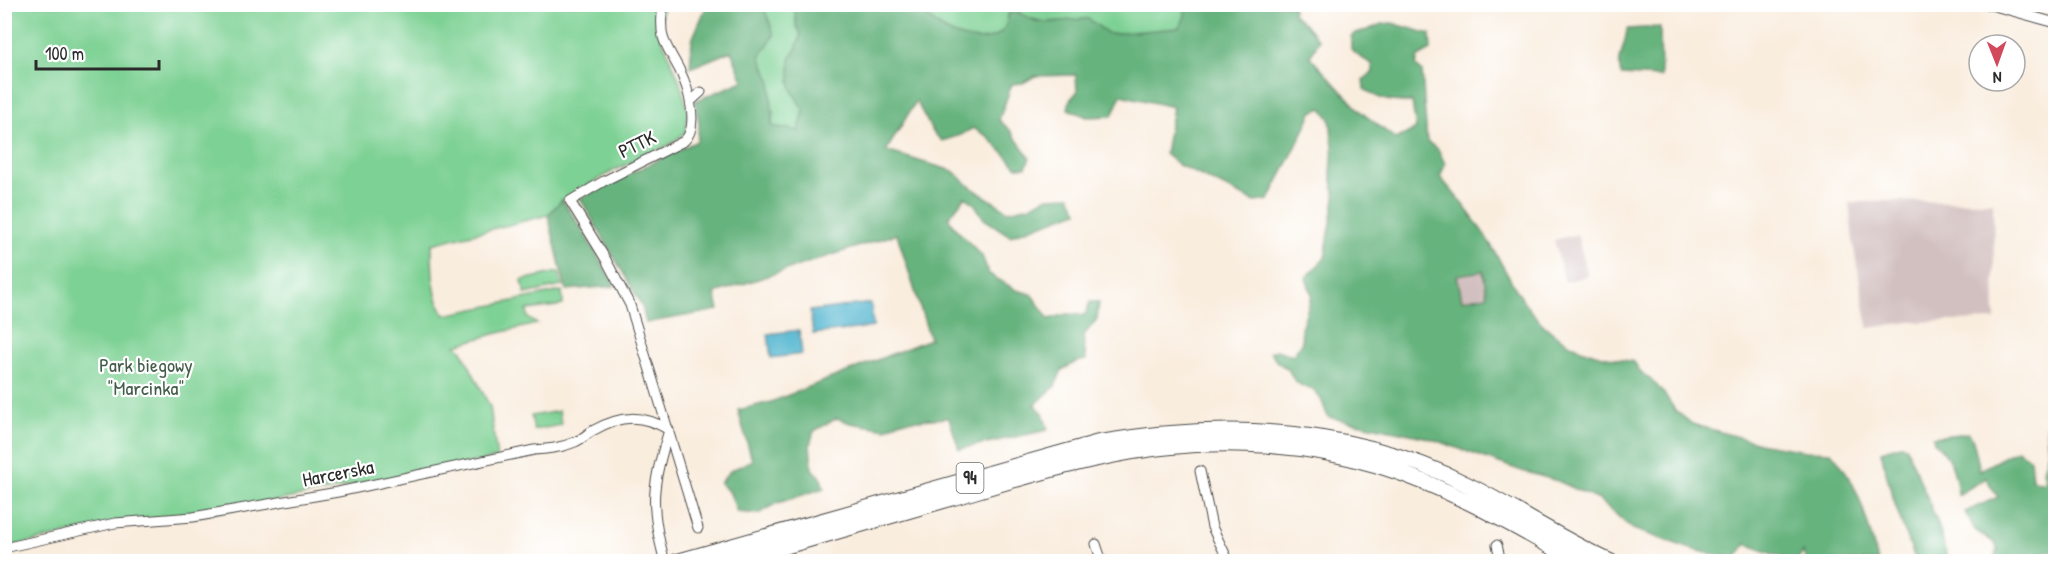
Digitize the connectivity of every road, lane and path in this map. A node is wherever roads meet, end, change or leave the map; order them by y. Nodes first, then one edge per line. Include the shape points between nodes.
1 (664, 4) edge
2 (1987, 4) edge
3 (2055, 23) edge
4 (701, 92) dead end
5 (690, 102) junction
6 (669, 430) junction
7 (1200, 471) dead end
8 (698, 528) dead end
9 (1096, 544) dead end
10 (1497, 545) dead end
11 (4, 548) edge
12 (665, 561) edge
13 (676, 561) edge
14 (731, 561) edge
15 (1102, 561) edge
16 (1229, 561) edge
17 (1501, 561) edge
18 (1578, 561) edge
19 (1611, 561) edge

1 - 5 street, PTTK via 663,38 681,72
2 - 3 street
4 - 5 street
5 - 6 street, PTTK via 689,137 570,201 630,305
6 - 8 street
6 - 11 street, Harcerska via 650,420 616,420 558,448 193,517 115,523
6 - 12 street via 654,489 657,533
7 - 16 street via 1212,527
9 - 15 street
10 - 17 street
13 - 19 main road, 94 via 1097,443 1141,435 1230,429 1328,438 1375,449 1469,485
14 - 18 main road, 94 via 1098,458 1156,448 1223,445 1299,449 1376,465 1455,495

